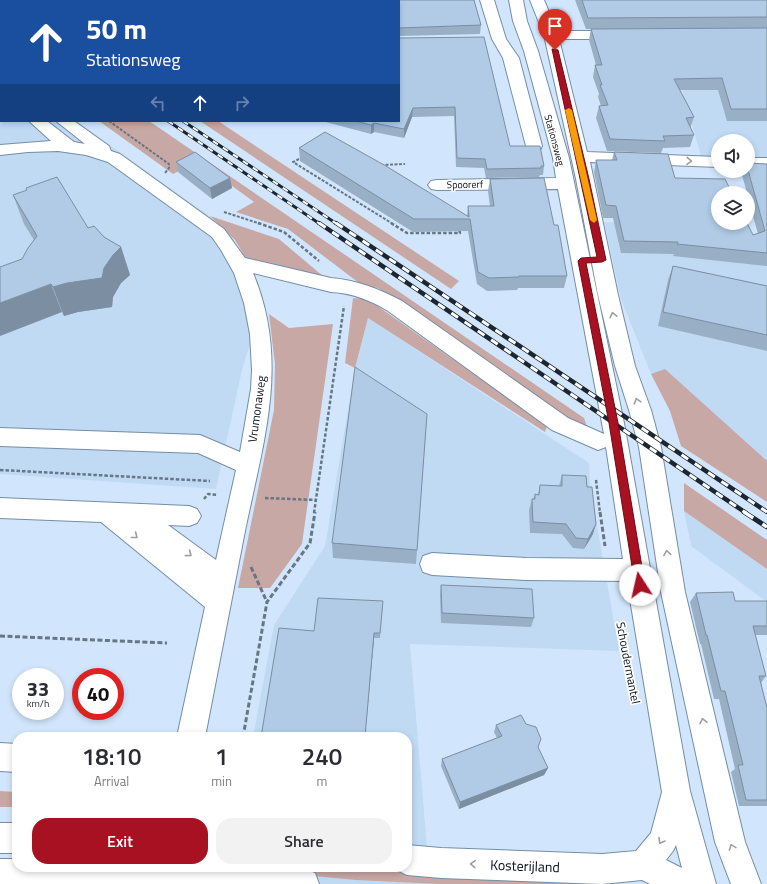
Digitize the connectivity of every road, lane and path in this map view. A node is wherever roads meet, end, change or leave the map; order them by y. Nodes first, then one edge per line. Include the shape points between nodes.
1 (487, 0) edge
2 (504, 0) edge
3 (516, 0) edge
4 (537, 0) edge
5 (520, 21) junction
6 (551, 35) junction
7 (636, 35) edge
8 (38, 122) edge
9 (65, 122) edge
10 (110, 122) edge
11 (534, 146) edge
12 (69, 147) junction
13 (0, 150) edge
14 (307, 154) edge
15 (114, 158) junction
16 (580, 158) junction
17 (711, 162) edge
18 (755, 163) edge
19 (767, 163) edge
20 (405, 164) dead end
21 (378, 165) edge
22 (165, 173) dead end
23 (566, 183) junction
24 (437, 185) dead end
25 (458, 225) edge
26 (602, 260) junction
27 (581, 261) junction
28 (238, 262) junction
29 (612, 415) joint
30 (0, 437) edge
31 (598, 441) joint
32 (248, 465) junction
33 (0, 470) edge
34 (210, 481) dead end
35 (252, 497) junction
36 (316, 500) dead end
37 (0, 508) edge
38 (104, 512) junction
39 (135, 513) junction
40 (189, 516) joint
41 (432, 564) dead end
42 (610, 570) junction
43 (637, 570) junction
44 (221, 592) junction
45 (0, 636) edge
46 (167, 643) dead end
47 (192, 732) edge
48 (0, 757) edge
49 (12, 758) edge
50 (676, 791) junction
51 (0, 838) edge
52 (12, 838) edge
53 (412, 860) edge
54 (642, 865) junction
55 (0, 874) edge
56 (161, 874) edge
57 (304, 884) edge
58 (682, 884) edge
59 (701, 884) edge
60 (746, 884) edge

1 - 11 street, Stationsweg via 492,40 511,58
2 - 5 street, Stationsweg
3 - 5 street, Stationsweg
4 - 6 street, Stationsweg
5 - 23 street, Stationsweg via 531,51
6 - 7 street
6 - 16 street, Stationsweg
8 - 12 street
9 - 15 street
10 - 22 path via 169,164
12 - 13 street, Vrumonaweg via 40,146
12 - 15 street, Vrumonaweg via 96,151
14 - 25 path via 294,162 406,233 460,233
15 - 28 street, Vrumonaweg via 218,233
16 -> 17 street
16 - 26 street, Stationsweg
18 - 19 street
20 - 21 path
23 - 24 street, Spoorerf
23 - 27 street, Stationsweg
26 - 27 street
60 -> 26 street, Stationsweg via 730,842 674,592 647,439 625,366
27 - 29 street, Stationsweg
28 - 31 street via 378,296 560,424
28 - 32 street, Vrumonaweg via 251,291 258,316 262,349 262,383
29 - 43 street, Schoudermantel
30 - 32 street via 200,444
31 - 42 path via 595,466 602,530
32 - 35 street, Vrumonaweg
33 - 34 path
35 - 36 path
35 - 40 path via 208,494
35 - 44 street, Vrumonaweg
37 - 38 street
38 - 39 street
38 -> 44 street
39 - 40 street
39 -> 44 street
41 - 42 street
42 - 43 street
43 - 50 street, Schoudermantel
44 - 47 street, Vrumonaweg
45 - 46 path
48 - 49 street
50 -> 54 street via 663,841
50 - 59 street, Schoudermantel
51 - 52 street
54 -> 53 street, Kosterijland via 602,869
54 - 58 street
55 - 56 street
56 - 57 street

